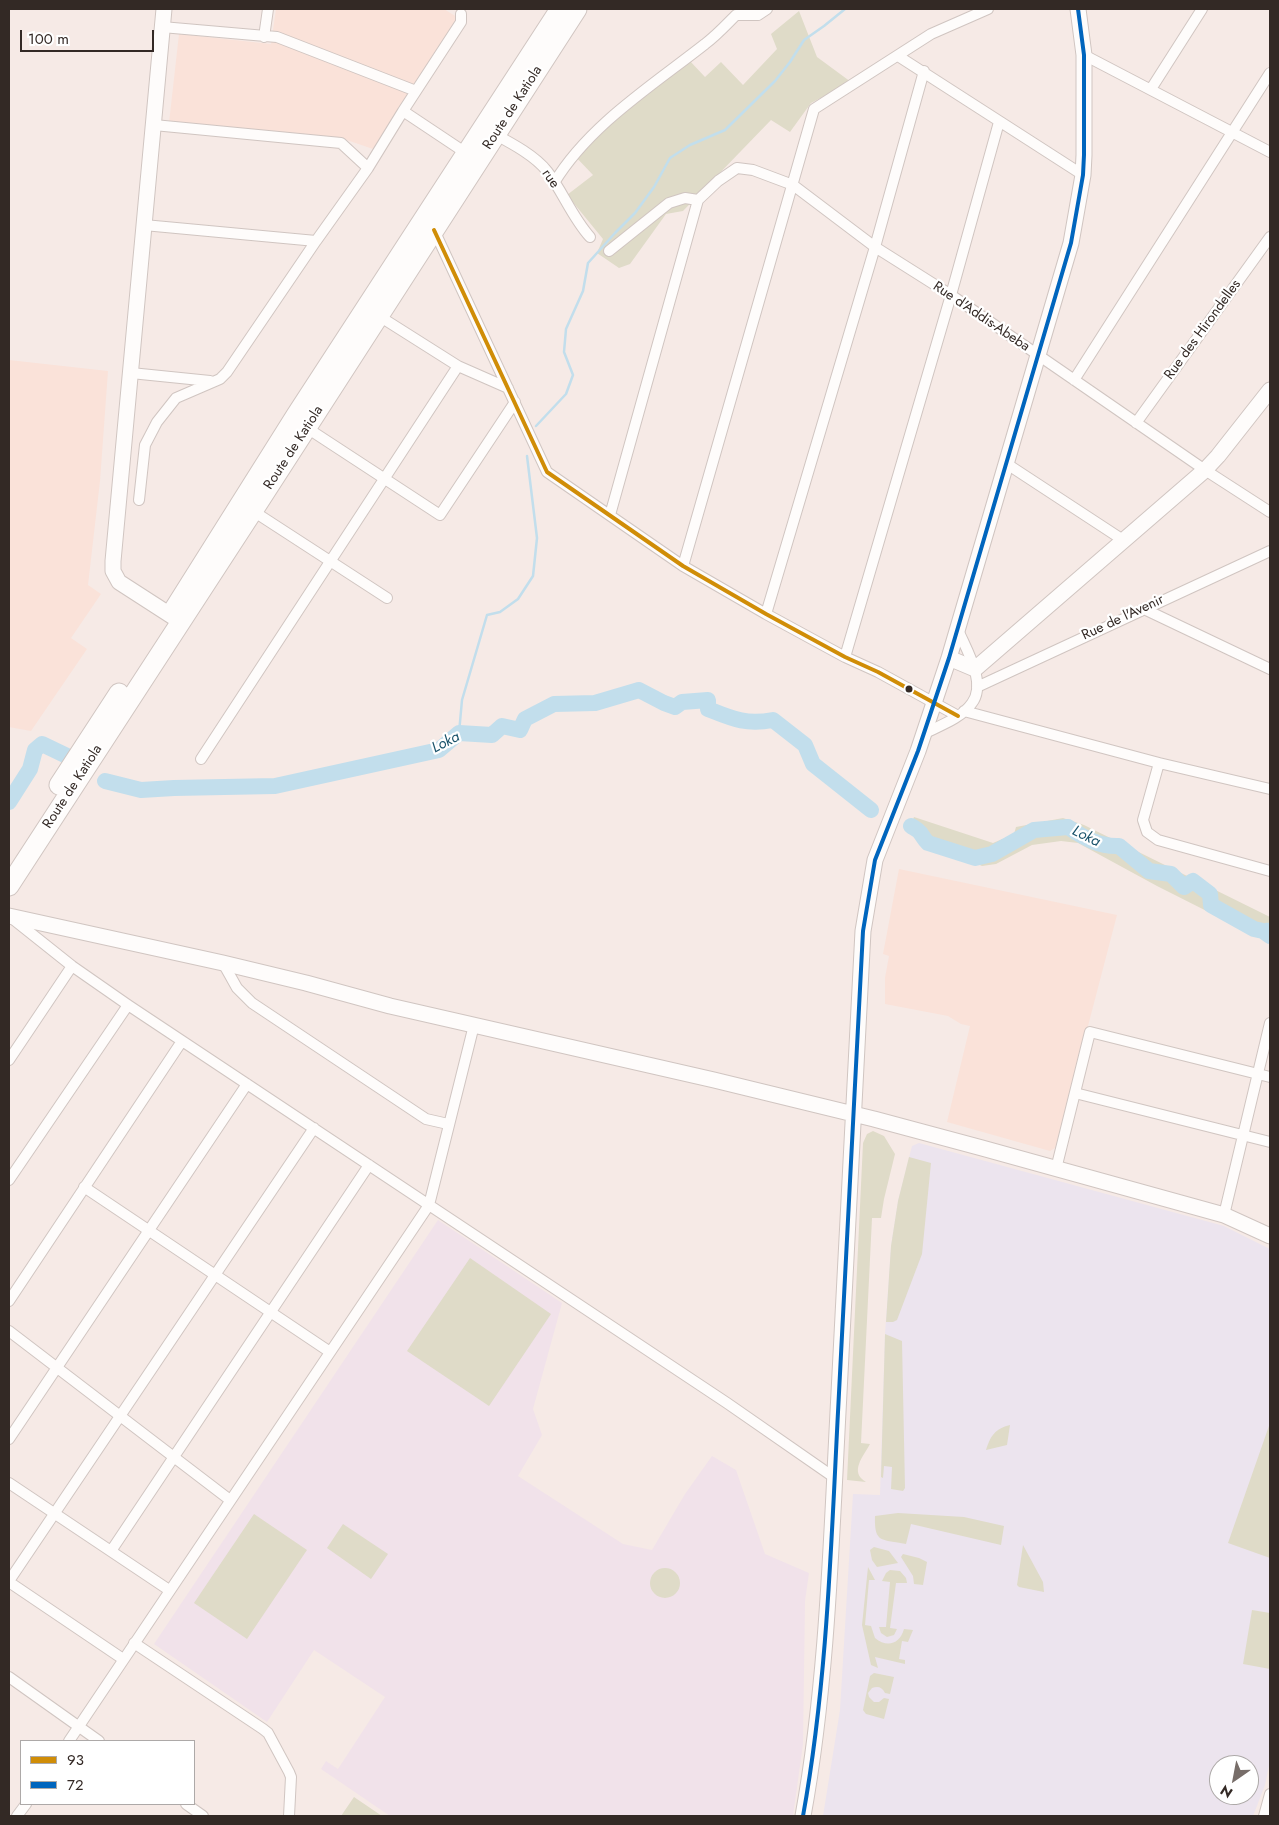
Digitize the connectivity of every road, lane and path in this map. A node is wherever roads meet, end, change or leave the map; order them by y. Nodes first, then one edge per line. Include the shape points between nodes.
1 (164, 9) edge
2 (268, 9) edge
3 (560, 9) edge
4 (577, 9) edge
5 (767, 9) edge
6 (988, 9) edge
7 (1078, 9) edge
8 (1202, 9) edge
9 (460, 11) edge
10 (162, 27) junction
11 (264, 36) junction
12 (1084, 55) junction
13 (898, 56) junction
14 (924, 71) junction
15 (1270, 72) edge
16 (1151, 89) junction
17 (416, 91) junction
18 (403, 111) junction
19 (1000, 122) junction
20 (154, 125) junction
21 (1232, 132) junction
22 (496, 134) junction
23 (1270, 152) edge
24 (466, 153) junction
25 (368, 168) junction
26 (1084, 176) junction
27 (554, 183) junction
28 (793, 185) junction
29 (698, 200) junction
30 (144, 225) junction
31 (434, 230) junction
32 (590, 237) dead end
33 (1270, 237) edge
34 (316, 241) junction
35 (875, 247) junction
36 (609, 251) dead end
37 (951, 295) junction
38 (379, 316) junction
39 (1038, 356) junction
40 (458, 366) junction
41 (131, 373) junction
42 (1074, 380) junction
43 (214, 382) junction
44 (508, 388) junction
45 (1270, 390) edge
46 (515, 402) junction
47 (1136, 423) junction
48 (307, 428) junction
49 (1007, 464) junction
50 (1205, 470) junction
51 (384, 478) junction
52 (139, 500) dead end
53 (253, 511) junction
54 (1270, 512) edge
55 (610, 515) junction
56 (1123, 540) junction
57 (1270, 551) edge
58 (330, 561) junction
59 (684, 566) junction
60 (387, 598) dead end
61 (1144, 609) junction
62 (766, 614) junction
63 (175, 619) junction
64 (958, 630) junction
65 (846, 657) junction
66 (949, 658) junction
67 (975, 669) junction
68 (1270, 669) edge
69 (977, 687) junction
70 (934, 704) junction
71 (961, 713) junction
72 (923, 734) junction
73 (201, 759) dead end
74 (1159, 763) junction
75 (1270, 789) edge
76 (9, 863) edge
77 (1270, 871) edge
78 (9, 886) edge
79 (11, 917) edge
80 (223, 963) junction
81 (72, 966) junction
82 (128, 1005) junction
83 (1270, 1023) edge
84 (474, 1025) junction
85 (182, 1041) junction
86 (9, 1060) edge
87 (1257, 1074) junction
88 (1270, 1077) edge
89 (247, 1084) junction
90 (1075, 1093) junction
91 (854, 1114) junction
92 (448, 1124) junction
93 (314, 1128) junction
94 (1242, 1135) junction
95 (1270, 1142) edge
96 (369, 1165) junction
97 (1056, 1169) junction
98 (9, 1180) edge
99 (84, 1188) junction
100 (429, 1205) junction
101 (1224, 1215) junction
102 (148, 1230) junction
103 (1270, 1236) edge
104 (215, 1275) junction
105 (9, 1301) edge
106 (271, 1312) junction
107 (9, 1331) edge
108 (330, 1352) junction
109 (57, 1368) junction
110 (120, 1417) junction
111 (9, 1439) edge
112 (173, 1458) junction
113 (835, 1478) junction
114 (9, 1483) edge
115 (230, 1500) junction
116 (54, 1513) junction
117 (111, 1551) junction
118 (9, 1582) edge
119 (170, 1590) junction
120 (134, 1643) junction
121 (123, 1659) junction
122 (9, 1677) edge
123 (79, 1726) junction
124 (70, 1740) edge
125 (98, 1740) edge
126 (1270, 1794) edge
127 (25, 1805) edge
128 (187, 1805) edge
129 (17, 1816) edge
130 (203, 1816) edge
131 (289, 1816) edge
132 (803, 1816) edge
133 (1264, 1816) edge

1 - 10 main road
2 - 11 street
3 - 24 highway, Route de Katiola
4 - 22 highway, Route de Katiola
5 - 27 street via 758,15 736,15 706,44 608,120 565,164
6 - 13 street via 931,34
7 - 12 main road
8 - 16 street
9 - 17 street via 461,22
10 - 11 street
10 - 20 main road
11 - 17 street via 277,37
12 - 16 street
12 - 26 main road
13 - 14 street
13 - 28 street via 816,106
14 - 19 street
14 - 35 street
15 - 21 street
16 - 21 street
17 - 18 street
18 - 24 street
18 - 25 street
19 - 26 street
19 - 37 street
20 - 25 street via 341,143
20 - 30 main road
21 - 23 street
21 - 42 street
22 - 27 street, rue via 533,158 547,170
22 - 31 highway, Route de Katiola
24 - 63 highway, Route de Katiola via 296,415
25 - 34 street
26 - 39 main road via 1071,243
27 - 32 street, rue
28 - 29 street, Rue d'Addis-Abeba via 753,170 737,168
28 - 35 street, Rue d'Addis-Abeba
28 - 59 street
29 - 36 street via 685,198 669,203
29 - 55 street
30 - 34 street
30 - 41 main road
31 - 38 highway, Route de Katiola
31 - 44 street
33 - 47 street, Rue des Hirondelles
34 - 43 street via 227,372
35 - 37 street, Rue d'Addis-Abeba
35 - 62 street
37 - 39 street, Rue d'Addis-Abeba
37 - 65 street
38 - 40 street
38 - 48 highway, Route de Katiola
39 - 42 street, Rue d'Addis-Abeba
39 - 49 main road
40 - 44 street
40 - 51 street
41 - 43 street
41 - 63 main road via 113,571 119,582
42 - 47 street, Rue d'Addis-Abeba
43 - 52 street via 176,398 157,422 145,445
44 - 46 street
45 - 50 main road
46 - 51 street via 441,515
46 - 55 street via 547,472
47 - 50 street, Rue d'Addis-Abeba
48 - 51 street
48 - 53 highway, Route de Katiola
49 - 56 street
49 - 64 main road
50 - 54 street, Rue d'Addis-Abeba
50 - 56 main road
51 - 58 street
53 - 58 street
53 - 63 highway, Route de Katiola
55 - 59 street
56 - 67 main road
57 - 61 street, Rue de l'Avenir
58 - 60 street
58 - 73 street
59 - 62 street
61 - 68 street
61 - 69 street, Rue de l'Avenir
62 - 65 street
63 - 76 highway, Route de Katiola
63 - 78 highway, Route de Katiola
64 - 66 main road
64 - 67 street
65 - 70 street
66 - 67 main road
66 - 70 main road
67 - 69 street
69 - 71 street via 973,703
70 - 71 street
70 - 72 main road
71 - 72 street
71 - 74 street
72 - 91 main road via 875,860 862,931
74 - 75 street
74 - 77 street via 1143,820 1148,832 1158,840
79 - 80 main road
79 - 81 street
80 - 84 main road
80 - 92 street via 237,988 267,1014 426,1119
81 - 82 street
81 - 86 street
82 - 85 street
82 - 98 street
83 - 87 street
84 - 91 main road
84 - 92 street
85 - 89 street
85 - 99 street
87 - 88 street
87 - 90 street via 1090,1032
87 - 94 street
89 - 93 street
89 - 102 street
90 - 94 street
90 - 97 street
91 - 97 main road
91 - 113 main road
92 - 100 street
93 - 96 street
93 - 104 street
94 - 95 street
94 - 101 street
96 - 100 street
96 - 106 street
97 - 101 main road
99 - 102 street
99 - 105 street
100 - 108 street
100 - 113 street via 728,1403
101 - 103 main road
102 - 104 street
102 - 109 street
104 - 106 street
104 - 110 street
106 - 108 street
106 - 112 street
107 - 109 street
108 - 115 street
109 - 110 street
109 - 111 street
110 - 112 street
110 - 116 street
112 - 115 street
112 - 117 street
113 - 132 main road via 822,1672
114 - 116 street
115 - 119 street
116 - 117 street
116 - 118 street
117 - 119 street
118 - 121 street
119 - 120 street
120 - 121 street
120 - 131 street via 268,1733 290,1772
121 - 123 street
122 - 123 street
123 - 124 street
123 - 125 street
126 - 133 street
127 - 129 street
128 - 130 street

